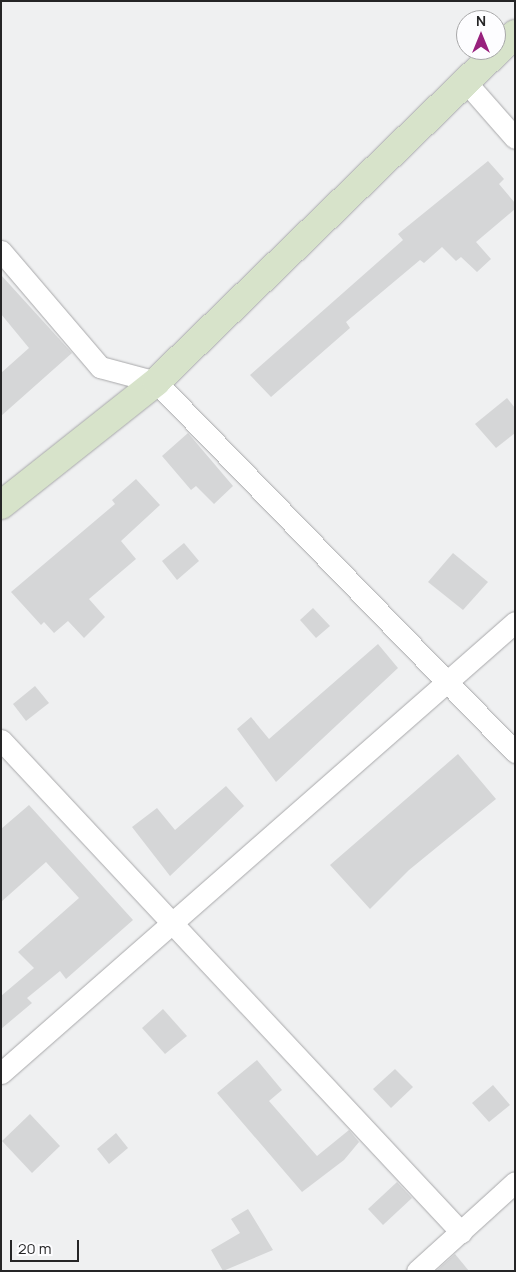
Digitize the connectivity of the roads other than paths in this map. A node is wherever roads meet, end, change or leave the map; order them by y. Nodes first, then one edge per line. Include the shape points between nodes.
1 (515, 34) edge
2 (464, 80) junction
3 (515, 138) edge
4 (1, 251) edge
5 (156, 382) junction
6 (1, 505) edge
7 (515, 622) edge
8 (449, 679) junction
9 (1, 740) edge
10 (515, 752) edge
11 (172, 923) junction
12 (1, 1073) edge
13 (515, 1182) edge
14 (461, 1232) junction
15 (417, 1271) edge

1 - 2 main road
2 - 3 street
2 - 5 main road
4 - 5 street via 100,366
5 - 6 main road
5 - 8 street
7 - 8 street
8 - 10 street
8 - 11 street
9 - 11 street
11 - 12 street
11 - 14 street
13 - 14 street
14 - 15 street

